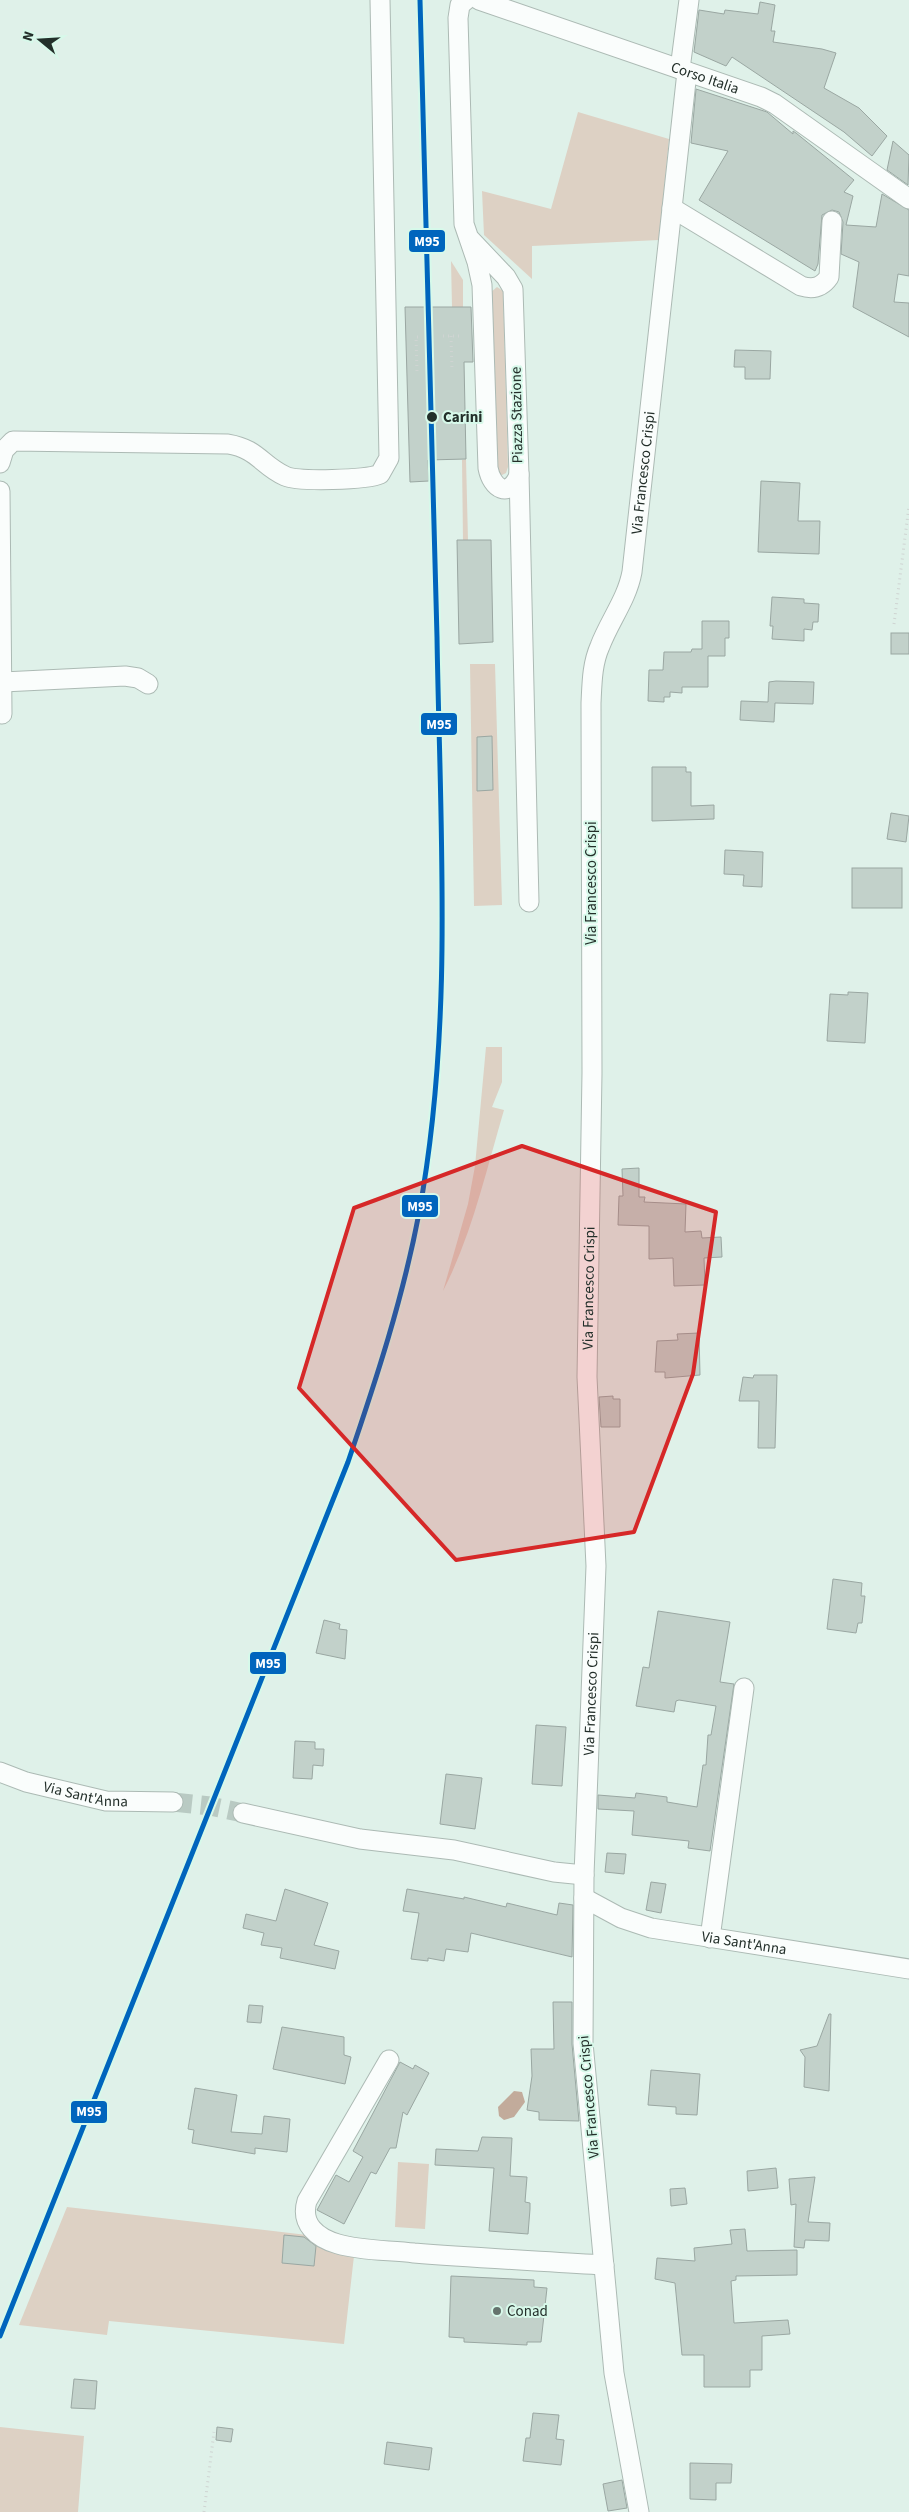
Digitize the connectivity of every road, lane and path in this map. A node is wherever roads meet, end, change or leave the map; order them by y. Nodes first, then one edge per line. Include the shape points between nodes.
1 (380, 0) edge
2 (479, 0) edge
3 (689, 0) edge
4 (462, 5) edge
5 (684, 70) junction
6 (909, 199) edge
7 (672, 208) junction
8 (832, 222) dead end
9 (469, 238) junction
10 (443, 336) dead end
11 (451, 336) junction
12 (463, 336) dead end
13 (422, 337) dead end
14 (417, 370) dead end
15 (452, 370) dead end
16 (519, 461) junction
17 (0, 463) edge
18 (0, 491) edge
19 (909, 506) edge
20 (894, 624) dead end
21 (3, 682) junction
22 (148, 684) dead end
23 (2, 714) dead end
24 (529, 902) dead end
25 (744, 1688) dead end
26 (0, 1772) edge
27 (173, 1802) tunnel mouth
28 (243, 1813) tunnel mouth
29 (584, 1875) junction
30 (584, 1898) junction
31 (710, 1938) junction
32 (909, 1969) edge
33 (389, 2060) dead end
34 (604, 2265) junction
35 (214, 2432) dead end
36 (204, 2512) edge
37 (639, 2512) edge

1 - 17 street via 389,458 380,474 363,479 290,478 251,451 228,444 13,441 4,450
2 - 5 street, Corso Italia
3 - 5 street, Via Francesco Crispi
4 - 9 street via 464,224
5 - 6 street, Corso Italia via 775,104
5 - 7 street, Via Francesco Crispi
7 - 8 street via 801,286 810,288 825,283 829,277
7 - 29 street, Via Francesco Crispi via 632,572 627,594 600,646 592,673 592,1073 587,1376 596,1566
9 - 16 street, Piazza Stazione via 514,289
9 - 16 street, Piazza Stazione via 482,286 488,468 493,484 502,489 512,487 518,475
10 - 11 path
11 - 12 path
11 - 15 path
13 - 14 path via 416,337
16 - 24 street
18 - 21 street
19 - 20 path
21 - 22 street via 125,676
21 - 23 street
25 - 31 street
26 - 27 street, Via Sant'Anna via 26,1782 106,1802
28 - 29 street via 360,1839 454,1850 554,1872
29 - 30 street, Via Francesco Crispi
30 - 31 street, Via Sant'Anna via 621,1918 651,1928
30 - 34 street, Via Francesco Crispi via 584,2043
31 - 32 street, Via Sant'Anna
33 - 34 street via 307,2201 304,2212 311,2228 337,2244 355,2247
34 - 37 street, Via Francesco Crispi via 614,2373
35 - 36 path

